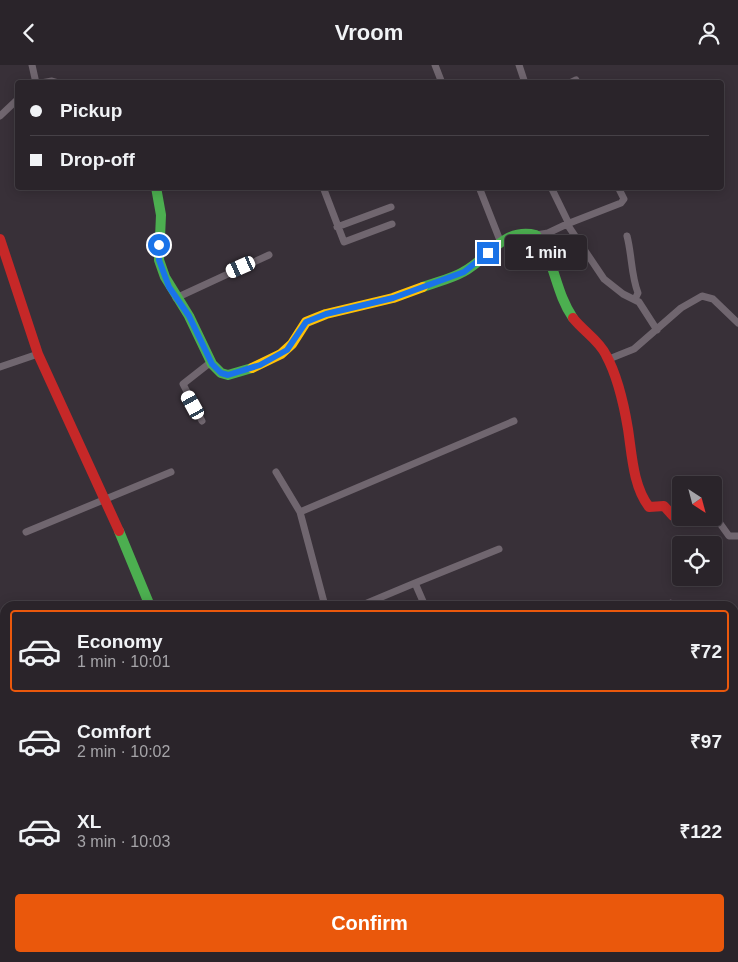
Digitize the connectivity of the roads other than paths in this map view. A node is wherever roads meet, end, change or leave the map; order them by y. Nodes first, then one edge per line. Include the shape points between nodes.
1 (32, 65) edge
2 (435, 65) edge
3 (518, 65) edge
4 (35, 80) edge
5 (441, 80) edge
6 (524, 80) edge
7 (15, 102) edge
8 (0, 116) edge
9 (157, 190) edge
10 (324, 190) edge
11 (480, 190) edge
12 (552, 190) edge
13 (620, 190) edge
14 (391, 207) dead end
15 (392, 224) dead end
16 (568, 224) junction
17 (337, 227) junction
18 (536, 235) junction
19 (626, 236) dead end
20 (0, 239) edge
21 (501, 243) junction
22 (269, 255) dead end
23 (176, 298) junction
24 (635, 299) junction
25 (738, 323) edge
26 (657, 329) junction
27 (38, 355) junction
28 (609, 359) junction
29 (211, 362) junction
30 (0, 367) edge
31 (202, 421) dead end
32 (514, 421) dead end
33 (171, 472) dead end
34 (276, 472) dead end
35 (106, 500) junction
36 (300, 512) junction
37 (672, 514) edge
38 (721, 526) edge
39 (26, 532) dead end
40 (738, 536) edge
41 (499, 549) dead end
42 (415, 583) junction
43 (148, 601) edge
44 (324, 601) edge
45 (372, 601) edge
46 (423, 601) edge

1 - 4 street
2 - 5 street
3 - 6 street
7 - 8 street
9 - 23 street via 161,215 159,260
10 - 17 street
11 - 21 street
12 - 16 street
13 - 16 street via 624,199 621,203
14 - 17 street
15 - 17 street via 344,243
16 - 18 street
16 - 24 street via 604,279
18 - 21 street via 524,232
18 - 28 street via 558,275 568,310 600,344
19 - 24 street via 632,253 633,279 638,295
20 - 27 street
21 - 29 street via 464,272 393,298 306,322 287,350 260,365 228,375 216,370
22 - 23 street
23 - 29 street via 189,316
24 - 26 street
25 - 26 street via 713,299 702,297 681,308
26 - 28 street via 634,349
27 - 30 street
27 - 35 street
28 - 37 street via 624,407 643,500 649,507 664,506
29 - 31 street via 183,384
32 - 36 street
33 - 35 street
34 - 36 street
35 - 39 street
35 - 43 street
36 - 44 street
38 - 40 street via 728,536
41 - 42 street
42 - 45 street
42 - 46 street

